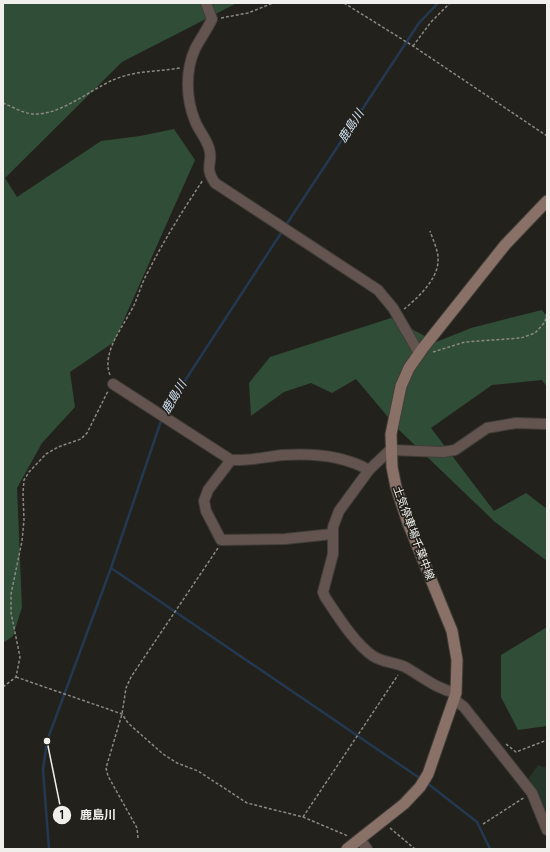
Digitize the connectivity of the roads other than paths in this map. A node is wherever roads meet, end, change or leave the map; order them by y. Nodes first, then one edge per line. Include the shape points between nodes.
1 (206, 3) edge
2 (547, 201) edge
3 (421, 350) junction
4 (113, 384) road end
5 (547, 424) edge
6 (390, 450) junction
7 (231, 460) junction
8 (369, 470) junction
9 (332, 534) junction
10 (455, 697) junction
11 (547, 830) edge
12 (359, 840) junction
13 (347, 849) edge
14 (367, 849) edge

1 - 3 street via 212,19 195,49 187,82 195,121 210,150 209,172 215,183 378,290 387,299
2 - 3 main road, 土気停車場千葉中線 via 505,246
3 - 6 main road, 土気停車場千葉中線 via 401,386
4 - 7 street
5 - 6 street via 516,423 486,428 455,450 443,452
6 - 8 street
6 - 10 main road, 土気停車場千葉中線 via 396,487 408,523 452,631 457,660
7 - 8 street via 318,454 349,461
7 - 9 street via 208,490 204,501 206,511 221,540 285,540
8 - 9 street via 339,511
9 - 10 street via 333,554 324,586 325,597 344,625 372,655 404,666
10 - 11 street via 532,793
10 - 12 main road, 土気停車場千葉中線 via 428,774 420,786 404,804
12 - 13 main road, 土気停車場千葉中線
12 - 14 street

